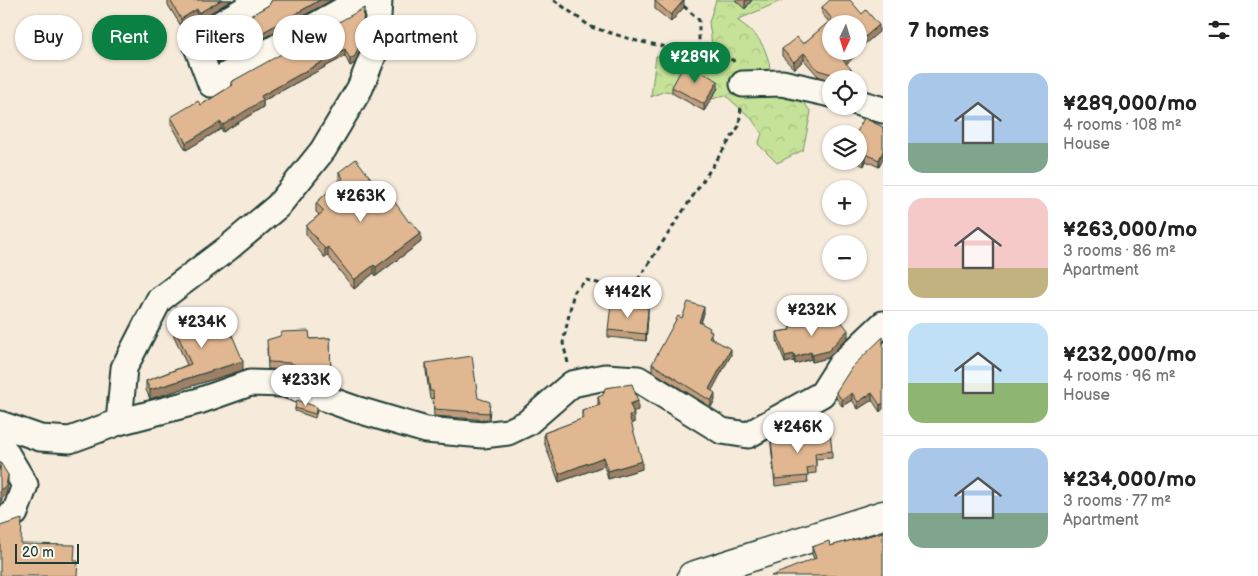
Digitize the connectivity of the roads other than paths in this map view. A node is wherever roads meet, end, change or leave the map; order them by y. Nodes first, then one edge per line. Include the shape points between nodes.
1 (261, 0) edge
2 (361, 0) edge
3 (380, 0) edge
4 (743, 84) road end
5 (822, 92) edge
6 (867, 105) edge
7 (883, 110) edge
8 (883, 324) edge
9 (119, 422) junction
10 (0, 424) edge
11 (0, 442) edge
12 (883, 515) edge
13 (0, 522) edge
14 (692, 576) edge

1 - 2 street via 194,39 211,84
3 - 9 street via 376,48 360,88 323,150 278,206 159,300 124,368
4 - 5 street via 782,83
6 - 7 street
8 - 9 street via 841,364 822,394 748,434 722,431 638,379 605,377 572,384 528,423 508,432 483,435 426,430 285,384 250,382 199,401
9 - 10 street via 70,440 40,438
11 - 13 street via 25,485 15,513
12 - 14 street

